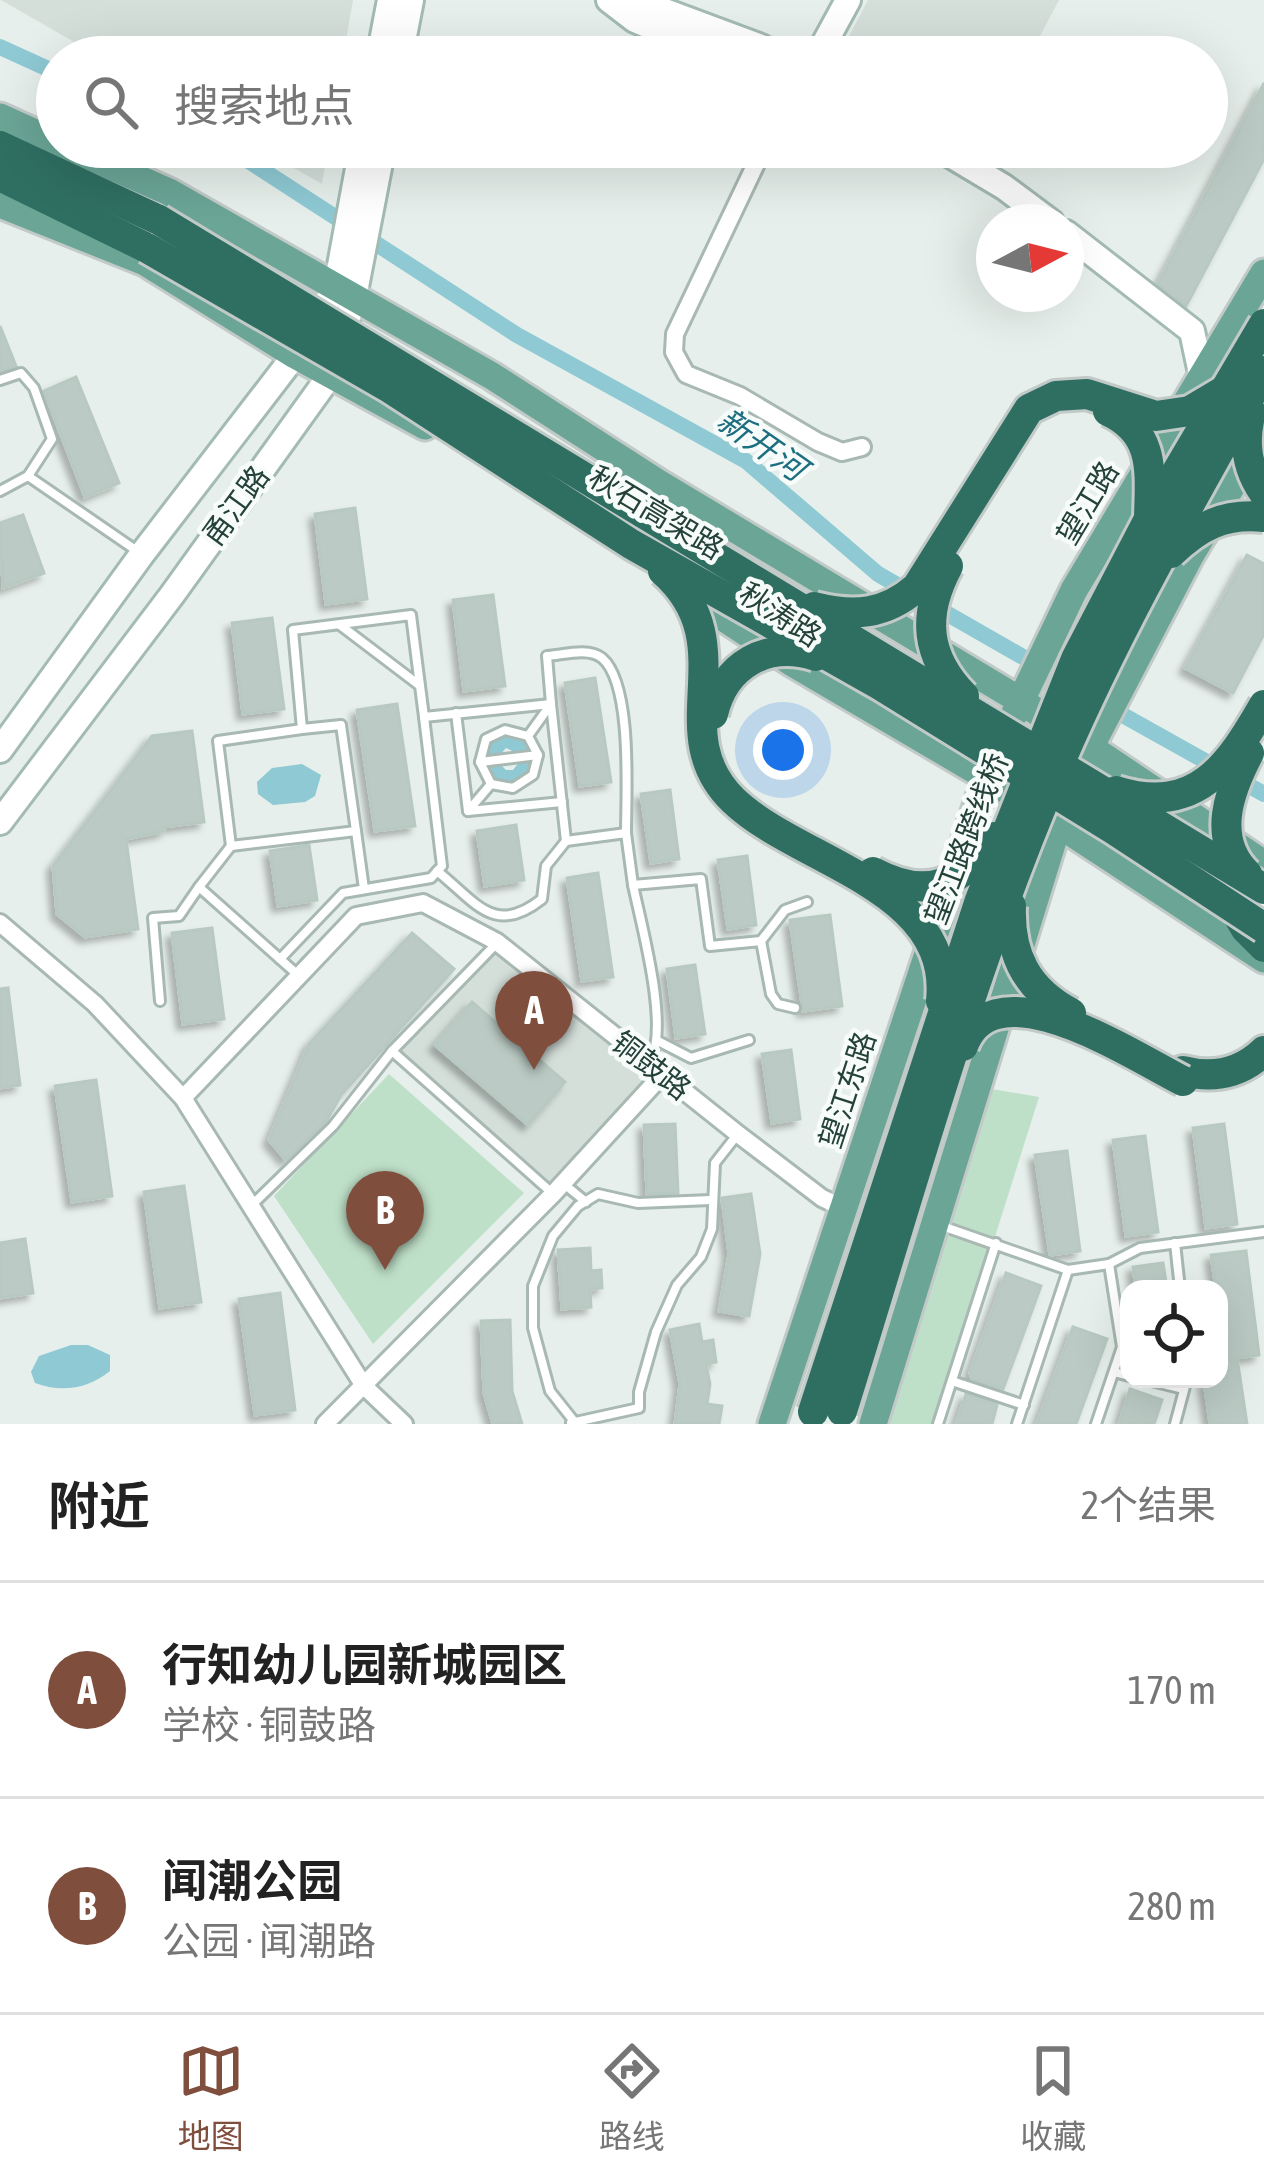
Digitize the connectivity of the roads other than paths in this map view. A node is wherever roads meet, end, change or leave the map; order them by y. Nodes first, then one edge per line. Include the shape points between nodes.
1 (390, 0) edge
2 (411, 0) edge
3 (609, 0) edge
4 (634, 0) edge
5 (848, 0) edge
6 (383, 36) edge
7 (404, 36) edge
8 (673, 36) edge
9 (731, 36) edge
10 (828, 36) edge
11 (0, 117) edge
12 (36, 133) edge
13 (0, 146) edge
14 (36, 163) edge
15 (47, 168) edge
16 (115, 168) edge
17 (361, 168) edge
18 (376, 168) edge
19 (754, 168) edge
20 (972, 168) edge
21 (0, 176) edge
22 (0, 204) edge
23 (1027, 204) edge
24 (360, 214) junction
25 (1084, 247) edge
26 (1264, 273) edge
27 (345, 292) junction
28 (1250, 323) edge
29 (1192, 332) junction
30 (295, 355) junction
31 (1264, 371) edge
32 (331, 374) junction
33 (0, 380) edge
34 (1215, 383) junction
35 (1262, 437) edge
36 (862, 447) dead end
37 (28, 476) junction
38 (0, 491) edge
39 (1264, 493) edge
40 (1264, 517) edge
41 (1149, 519) junction
42 (631, 544) junction
43 (142, 554) junction
44 (1150, 574) junction
45 (785, 596) junction
46 (339, 625) junction
47 (850, 668) junction
48 (420, 686) junction
49 (1024, 694) junction
50 (551, 704) junction
51 (1264, 705) edge
52 (456, 713) junction
53 (424, 716) junction
54 (985, 717) junction
55 (1264, 728) edge
56 (302, 729) junction
57 (528, 736) junction
58 (1095, 737) junction
59 (0, 750) edge
60 (538, 755) junction
61 (480, 762) junction
62 (985, 776) junction
63 (491, 784) junction
64 (1097, 785) junction
65 (562, 802) junction
66 (1016, 808) junction
67 (468, 811) junction
68 (0, 822) edge
69 (1057, 822) junction
70 (356, 831) junction
71 (626, 833) junction
72 (566, 841) junction
73 (232, 846) junction
74 (437, 871) junction
75 (1262, 880) edge
76 (1011, 883) junction
77 (633, 885) junction
78 (199, 887) junction
79 (364, 890) junction
80 (807, 902) dead end
81 (1234, 909) junction
82 (0, 922) edge
83 (1264, 928) edge
84 (761, 940) junction
85 (496, 943) junction
86 (1264, 947) edge
87 (280, 959) junction
88 (1264, 959) edge
89 (299, 976) junction
90 (160, 1001) dead end
91 (795, 1008) dead end
92 (940, 1020) junction
93 (656, 1040) junction
94 (748, 1040) dead end
95 (392, 1051) junction
96 (1264, 1051) edge
97 (1264, 1064) edge
98 (655, 1070) junction
99 (183, 1098) junction
100 (938, 1100) junction
101 (738, 1134) junction
102 (558, 1188) junction
103 (711, 1201) junction
104 (586, 1202) junction
105 (251, 1206) junction
106 (845, 1209) junction
107 (934, 1223) junction
108 (1264, 1232) edge
109 (996, 1243) junction
110 (1175, 1244) junction
111 (1109, 1264) junction
112 (1068, 1270) junction
113 (1179, 1280) edge
114 (1114, 1372) junction
115 (1120, 1374) edge
116 (952, 1381) junction
117 (364, 1386) junction
118 (1185, 1388) edge
119 (1024, 1405) junction
120 (820, 1419) edge
121 (572, 1422) edge
122 (325, 1424) edge
123 (404, 1424) edge
124 (772, 1424) edge
125 (873, 1424) edge
126 (938, 1424) edge
127 (1017, 1424) edge
128 (1096, 1424) edge
129 (1175, 1424) edge

1 - 6 main road
2 - 7 main road
3 - 8 main road
4 - 9 main road
5 - 10 main road
11 - 12 main road
13 - 14 highway, 秋石高架路, bridge
15 - 45 highway, 秋石高架路, bridge via 159,220
16 - 27 main road, 秋涛路
17 - 24 main road, 甬江路
18 - 24 main road, 甬江路
19 - 36 street via 675,334 674,352 686,374 818,442 842,452
20 - 23 main road
21 - 42 highway, 秋石高架路, bridge via 147,248 388,387
22 - 30 main road, 秋涛路 via 146,262
24 - 27 main road, 甬江路
25 - 29 main road
26 - 28 main road
27 - 30 main road, 甬江路
27 - 32 main road, 甬江路
27 - 49 main road, 秋涛路
28 - 29 main road
28 - 34 highway, 望江路跨线桥, bridge
29 - 34 main road
30 - 32 main road, 秋涛路
30 - 43 main road, 甬江路
31 - 39 highway, bridge via 1245,447
31 - 44 highway, 望江路跨线桥, bridge
32 - 62 main road, 秋涛路 via 458,444 791,662
32 - 68 main road, 甬江路
33 - 37 lane via 21,373 52,439
34 - 41 highway, 望江路跨线桥, bridge
34 - 45 highway, bridge via 1190,411 1156,416 1087,394 1029,409 930,571 900,602 857,614
34 - 49 main road, 望江路 via 1073,590
35 - 58 main road
37 - 38 lane
37 - 43 lane
40 - 44 highway, bridge via 1225,517 1195,530
41 - 54 highway, bridge via 1150,473 1132,424 1094,406 1054,410 1023,438 944,572 929,614 937,660
41 - 66 highway, 望江路跨线桥, bridge via 1076,659
42 - 47 highway, 秋石高架路, bridge
42 - 92 highway, bridge via 675,582 698,621 706,664 700,732 718,780 753,815 908,911 940,968
43 - 59 main road, 甬江路
44 - 76 highway, 望江路跨线桥, bridge
45 - 54 highway, 秋石高架路, bridge
46 - 48 lane
46 - 48 lane via 412,615
46 - 56 lane via 293,630
47 - 66 highway, bridge via 802,651 740,664 718,694 712,726 718,757 739,789 876,874 921,888 965,872
47 - 81 highway, 秋石高架路, bridge
48 - 53 lane
49 - 58 main road, 秋涛路
49 - 62 main road, 望江路
50 - 52 lane
50 - 57 lane
50 - 65 lane
50 - 71 lane via 547,656 588,652 604,659 625,730
51 - 64 highway, bridge via 1236,755 1198,788 1150,796
52 - 53 lane
52 - 67 lane
53 - 74 lane
54 - 64 highway, 秋石高架路, bridge
55 - 75 highway, bridge via 1225,812 1236,864
56 - 70 lane via 341,725
56 - 73 lane via 218,741
57 - 60 lane
57 - 61 lane via 495,732
58 - 69 main road
58 - 75 main road, 秋涛路
60 - 61 lane
60 - 63 lane via 521,786
61 - 63 lane
62 - 69 main road, 秋涛路
62 - 106 main road, 望江东路
63 - 67 lane
64 - 75 highway, 秋石高架路, bridge
65 - 67 lane
65 - 72 lane
66 - 92 highway, 望江路跨线桥, bridge
69 - 88 main road, 秋涛路
69 - 107 main road
70 - 73 lane
70 - 79 lane
71 - 72 lane
71 - 77 lane
72 - 74 lane via 546,866 542,899 506,919
73 - 78 lane
74 - 79 lane
76 - 96 highway, bridge via 1012,947 1032,984 1059,1006 1198,1075 1242,1068
76 - 100 highway, 望江路跨线桥, bridge
77 - 84 lane via 701,879 710,946
77 - 93 lane
78 - 87 lane
78 - 90 lane via 179,916 153,918
79 - 87 lane via 343,893
80 - 84 lane via 784,910
81 - 83 highway, 秋石高架路, bridge
81 - 86 highway
82 - 99 street via 94,1004
84 - 91 lane via 771,994
85 - 89 street, 铜鼓路 via 423,903 356,916
85 - 95 lane
85 - 98 street, 铜鼓路
87 - 89 lane
89 - 99 street, 铜鼓路
92 - 120 highway, 望江路跨线桥, bridge
93 - 94 lane via 691,1058
93 - 98 lane
95 - 102 lane
95 - 105 lane via 333,1126
97 - 100 highway, bridge via 1207,1086 1050,1016 1007,1011 966,1037
98 - 101 street, 铜鼓路
98 - 102 street
99 - 105 street
100 - 120 highway, 望江路跨线桥, bridge
101 - 103 lane via 715,1162
101 - 106 street, 铜鼓路
102 - 104 lane
102 - 117 street
103 - 104 lane via 638,1203 598,1194
103 - 121 lane via 712,1229 656,1332 639,1408
104 - 121 lane via 553,1236 533,1286 533,1328 550,1391
105 - 117 street
106 - 124 main road, 望江东路
107 - 109 lane
107 - 125 main road
108 - 110 lane
109 - 112 lane
109 - 116 lane
110 - 111 lane via 1141,1248
110 - 113 lane
111 - 112 lane
111 - 114 lane via 1122,1347
112 - 119 lane
114 - 115 lane
114 - 128 lane
116 - 119 lane
116 - 126 lane
117 - 122 street
117 - 123 street
118 - 129 lane
119 - 127 lane

